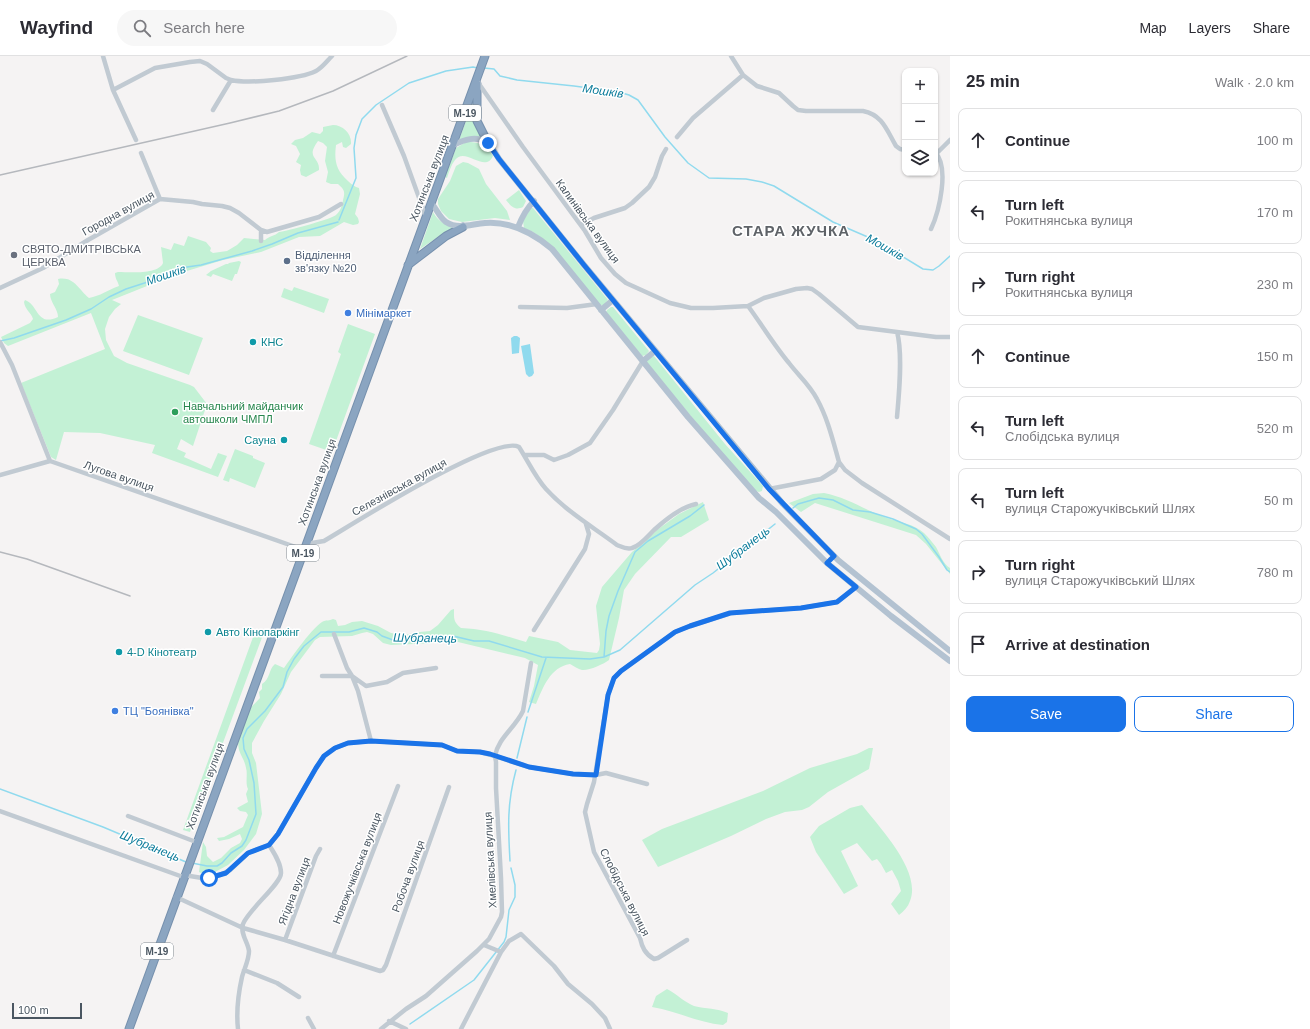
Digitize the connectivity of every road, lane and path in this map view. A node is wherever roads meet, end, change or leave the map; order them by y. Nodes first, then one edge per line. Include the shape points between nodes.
1 (103, 56) edge
2 (332, 56) edge
3 (731, 56) edge
4 (484, 57) edge
5 (742, 75) junction
6 (477, 77) junction
7 (231, 80) junction
8 (113, 90) junction
9 (382, 105) dead end
10 (213, 110) dead end
11 (677, 137) dead end
12 (136, 140) dead end
13 (950, 140) edge
14 (488, 143) junction
15 (453, 146) junction
16 (666, 149) dead end
17 (902, 149) edge
18 (938, 151) edge
19 (141, 152) dead end
20 (938, 157) edge
21 (160, 199) junction
22 (534, 201) junction
23 (431, 203) junction
24 (341, 204) dead end
25 (426, 216) junction
26 (581, 225) junction
27 (463, 227) junction
28 (518, 227) junction
29 (931, 229) dead end
30 (261, 230) junction
31 (261, 240) dead end
32 (408, 265) junction
33 (0, 288) edge
34 (613, 300) junction
35 (597, 304) junction
36 (748, 306) junction
37 (520, 307) dead end
38 (601, 310) junction
39 (897, 332) junction
40 (950, 337) edge
41 (1, 344) edge
42 (655, 351) junction
43 (642, 361) junction
44 (896, 417) dead end
45 (524, 455) junction
46 (50, 461) junction
47 (839, 462) junction
48 (0, 475) edge
49 (769, 489) junction
50 (759, 498) junction
51 (696, 504) dead end
52 (586, 524) junction
53 (950, 539) edge
54 (305, 547) junction
55 (834, 556) junction
56 (827, 563) junction
57 (856, 587) junction
58 (534, 630) dead end
59 (334, 634) dead end
60 (950, 651) edge
61 (950, 661) edge
62 (531, 663) dead end
63 (436, 668) dead end
64 (322, 676) dead end
65 (352, 676) junction
66 (371, 741) junction
67 (495, 756) junction
68 (596, 775) junction
69 (647, 784) dead end
70 (398, 786) dead end
71 (449, 787) dead end
72 (0, 811) edge
73 (128, 816) dead end
74 (196, 844) junction
75 (269, 845) junction
76 (320, 849) dead end
77 (184, 875) junction
78 (176, 897) junction
79 (242, 928) junction
80 (285, 940) junction
81 (687, 940) dead end
82 (484, 945) junction
83 (499, 952) junction
84 (333, 956) junction
85 (244, 970) junction
86 (298, 997) dead end
87 (308, 1018) dead end
88 (389, 1021) junction
89 (129, 1029) edge
90 (238, 1029) edge
91 (314, 1029) edge
92 (381, 1029) edge
93 (406, 1029) edge
94 (461, 1029) edge
95 (610, 1029) edge

1 - 8 street
2 - 7 street via 317,71 307,75 238,82
3 - 5 street
4 - 6 highway, Хотинська вулиця / М-19
5 - 11 street via 693,118
5 - 17 street via 757,86 779,93 798,110 870,112 882,121 896,146
6 - 14 highway via 477,121
6 - 15 highway, Хотинська вулиця / М-19
6 - 26 street, Калинівська вулиця via 522,147
7 - 8 street via 200,61 155,68
7 - 10 street
8 - 12 street
9 - 25 street
13 - 18 street
14 - 15 main road via 472,138
14 - 22 main road
15 - 23 highway, Хотинська вулиця / М-19
16 - 26 street via 649,187 632,204
19 - 21 street
20 - 29 street via 943,173 941,198
21 - 30 street, Городна вулиця via 230,208
21 - 33 street, Городна вулиця via 43,268
22 - 28 main road via 522,215
22 - 34 main road
23 - 25 highway, Хотинська вулиця / М-19
23 - 27 main road via 446,222
24 - 30 street via 319,217 267,232
25 - 32 highway, Хотинська вулиця / М-19
26 - 36 street, Калинівська вулиця via 601,258 615,274 645,293 691,308
27 - 28 main road via 486,223
27 - 32 highway via 446,236
28 - 35 main road via 552,249
30 - 31 street
32 - 54 highway, Хотинська вулиця / М-19
34 - 38 main road
34 - 42 main road
35 - 37 street via 567,308
35 - 38 main road
36 - 39 street, Калинівська вулиця via 786,291 807,288 819,294 858,327
36 - 47 street via 772,342 817,398
38 - 43 main road
39 - 40 street, Калинівська вулиця
39 - 44 street via 899,362
41 - 46 street via 12,365
42 - 43 main road
42 - 49 main road
43 - 45 street via 590,443 554,460 544,455
43 - 50 main road
45 - 52 street, Селезнівська вулиця via 547,490
45 - 54 street, Селезнівська вулиця via 519,447 514,445 489,452 438,474 324,540
46 - 48 street
46 - 54 street, Лугова вулиця
47 - 49 street via 835,470 821,479
47 - 53 street via 862,483
49 - 50 main road
49 - 55 main road
50 - 56 main road
51 - 52 street, Селезнівська вулиця via 665,521 632,548 617,545
52 - 58 street via 588,534 582,554
54 - 74 highway, Хотинська вулиця / М-19
55 - 56 main road
55 - 60 main road
56 - 57 main road
57 - 61 main road
57 - 68 street, Слобідська вулиця via 837,602 801,608 730,613 675,632 621,671 614,678 608,695
59 - 65 street
62 - 67 street via 523,711 499,742
63 - 65 street via 403,673 388,682 366,686
64 - 65 street
65 - 66 street
66 - 67 street via 442,745 457,751 480,752
66 - 75 street via 348,743 324,756
67 - 68 street via 529,767
67 - 82 street, Хмелівська вулиця via 502,912 500,921
68 - 69 street via 606,773
68 - 81 street, Слобідська вулиця via 585,812 594,852 643,948 654,959
70 - 84 street, Новожучківська вулиця
71 - 84 street, Робоча вулиця via 386,965 377,972
72 - 77 street
73 - 74 street
74 - 77 highway, Хотинська вулиця / М-19
75 - 77 street via 248,853 220,876 202,878
75 - 79 street via 281,874
76 - 80 street, Ягідна вулиця
77 - 78 highway, Хотинська вулиця / М-19
78 - 79 street
78 - 89 highway, Хотинська вулиця / М-19
79 - 80 street
79 - 85 street via 249,950
80 - 84 street
82 - 83 street
82 - 88 street, Хмелівська вулиця via 426,996
83 - 94 street
83 - 95 street via 509,941 521,934 554,966 568,984 592,1004 605,1018
85 - 86 street via 277,983
85 - 90 street via 237,1003
87 - 91 street
88 - 92 street, Хмелівська вулиця
88 - 93 street

